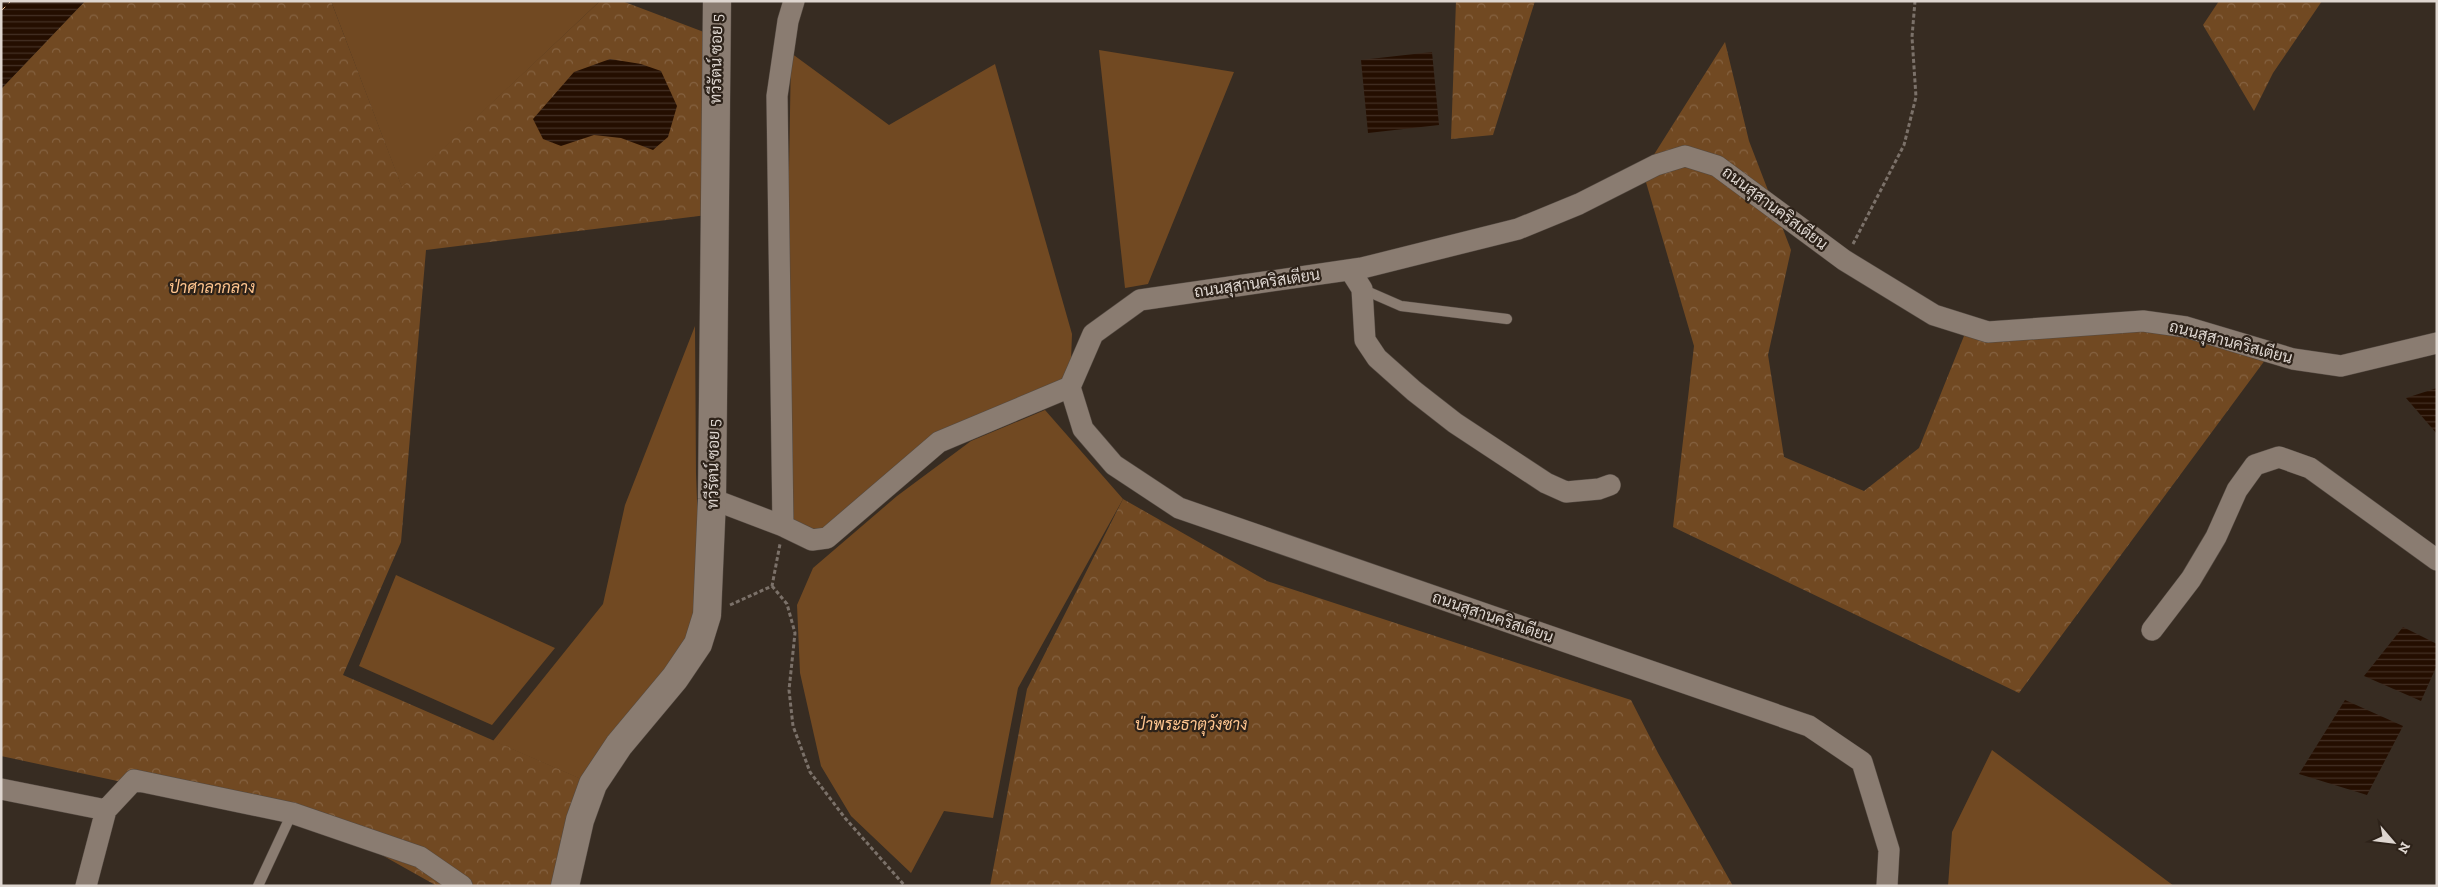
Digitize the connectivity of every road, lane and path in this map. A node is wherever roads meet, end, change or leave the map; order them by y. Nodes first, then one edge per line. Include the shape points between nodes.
1 (717, 1) edge
2 (794, 1) edge
3 (1915, 1) edge
4 (1844, 260) junction
5 (1350, 270) junction
6 (1362, 289) junction
7 (1507, 319) dead end
8 (2437, 343) edge
9 (1070, 387) junction
10 (1610, 486) dead end
11 (712, 499) junction
12 (783, 526) junction
13 (2437, 560) edge
14 (772, 586) junction
15 (707, 615) junction
16 (2152, 630) dead end
17 (1, 789) edge
18 (106, 810) junction
19 (292, 813) junction
20 (86, 886) edge
21 (258, 886) edge
22 (462, 886) edge
23 (565, 886) edge
24 (906, 886) edge
25 (1886, 886) edge

1 - 11 street, ทวีรัตน์ ซอย 5
2 - 12 street via 777,96
3 - 4 path via 1912,37 1916,97 1904,145
4 - 5 street, ถนนสุสานคริสเตียน via 1717,166 1686,156 1656,165 1579,204 1518,229
4 - 8 street, ถนนสุสานคริสเตียน via 1934,315 1988,332 2143,321 2186,327 2293,358 2341,366
5 - 6 street
5 - 9 street, ถนนสุสานคริสเตียน via 1140,300 1093,334
6 - 7 lane via 1401,306
6 - 10 street via 1365,340 1377,358 1414,391 1455,423 1546,483 1566,492
9 - 12 street via 939,442 827,538 812,540
9 - 25 street, ถนนสุสานคริสเตียน via 1083,429 1114,465 1179,508 1809,726 1862,762 1889,850
11 - 12 street
11 - 15 street, ทวีรัตน์ ซอย 5
12 - 14 path
13 - 16 street via 2310,468 2279,457 2255,465 2237,490 2216,537 2191,579
14 - 15 path
14 - 24 path via 786,604 795,633 789,690 793,726 810,772 845,818
15 - 23 street, ทวีรัตน์ ซอย 5 via 698,644 675,678 619,745 593,784 580,820
17 - 18 street
18 - 19 street via 134,780
18 - 20 street
19 - 21 lane
19 - 22 street via 420,857

